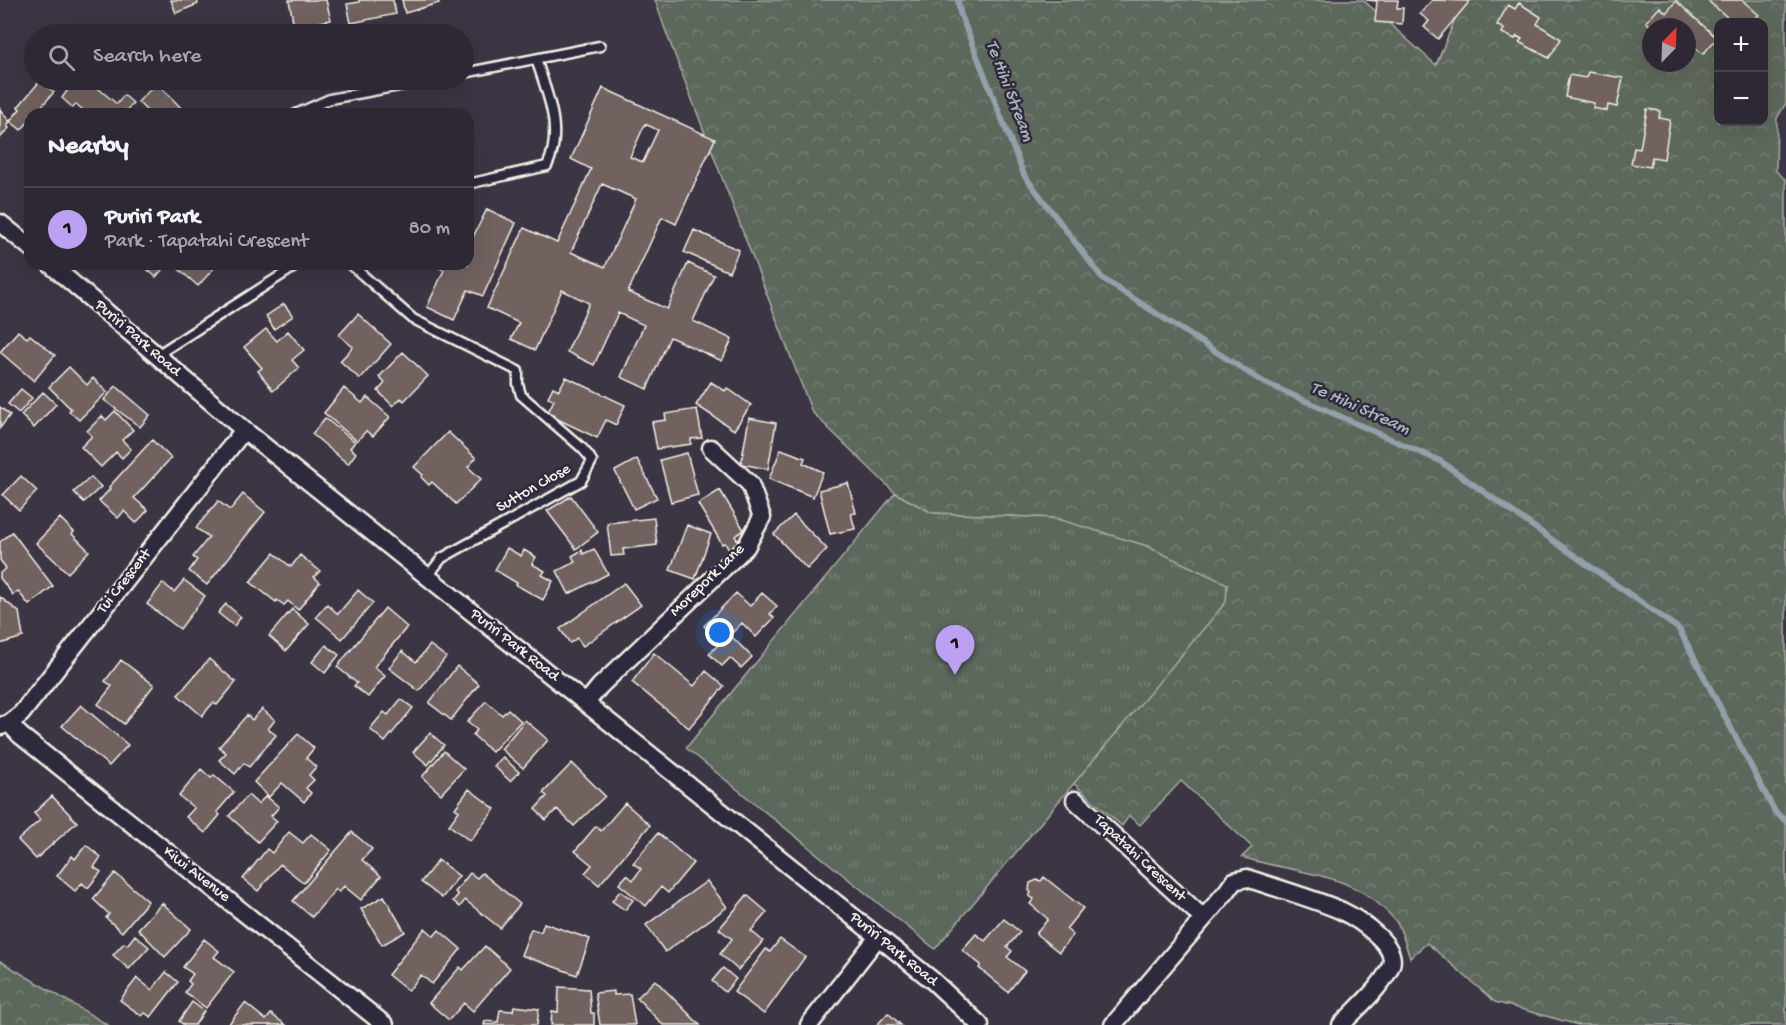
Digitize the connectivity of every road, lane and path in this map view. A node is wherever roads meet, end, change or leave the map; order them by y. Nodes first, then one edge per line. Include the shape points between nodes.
1 (600, 46) dead end
2 (536, 59) junction
3 (474, 71) edge
4 (377, 90) edge
5 (310, 108) edge
6 (474, 183) edge
7 (0, 223) edge
8 (24, 242) edge
9 (57, 270) edge
10 (290, 270) edge
11 (357, 270) edge
12 (157, 355) junction
13 (244, 430) junction
14 (711, 448) dead end
15 (427, 577) junction
16 (586, 703) junction
17 (5, 725) edge
18 (1075, 800) dead end
19 (1203, 918) junction
20 (878, 937) junction
21 (385, 1025) edge
22 (809, 1025) edge
23 (980, 1025) edge
24 (1113, 1025) edge
25 (1341, 1025) edge

1 - 2 lane
2 - 3 lane
2 - 6 lane via 554,118 555,143 547,166
4 - 5 lane via 330,99
7 - 8 street
9 - 12 street, Puriri Park Road
10 - 12 lane
11 - 15 lane, Sutton Close via 412,319 518,371 521,395 592,461 581,481 442,558
12 - 13 street, Puriri Park Road
13 - 15 street, Puriri Park Road
13 - 17 street, Tui Crescent via 21,714
14 - 16 street, Morepork Lane via 750,484 762,517 746,547
15 - 16 street, Puriri Park Road
16 - 20 street, Puriri Park Road
17 - 21 street, Kiwi Avenue
18 - 19 street, Tapatahi Crescent
19 - 24 street
19 - 25 street via 1234,881 1247,878 1343,912 1380,937 1390,950 1392,964
20 - 22 street
20 - 23 street, Puriri Park Road via 933,980

